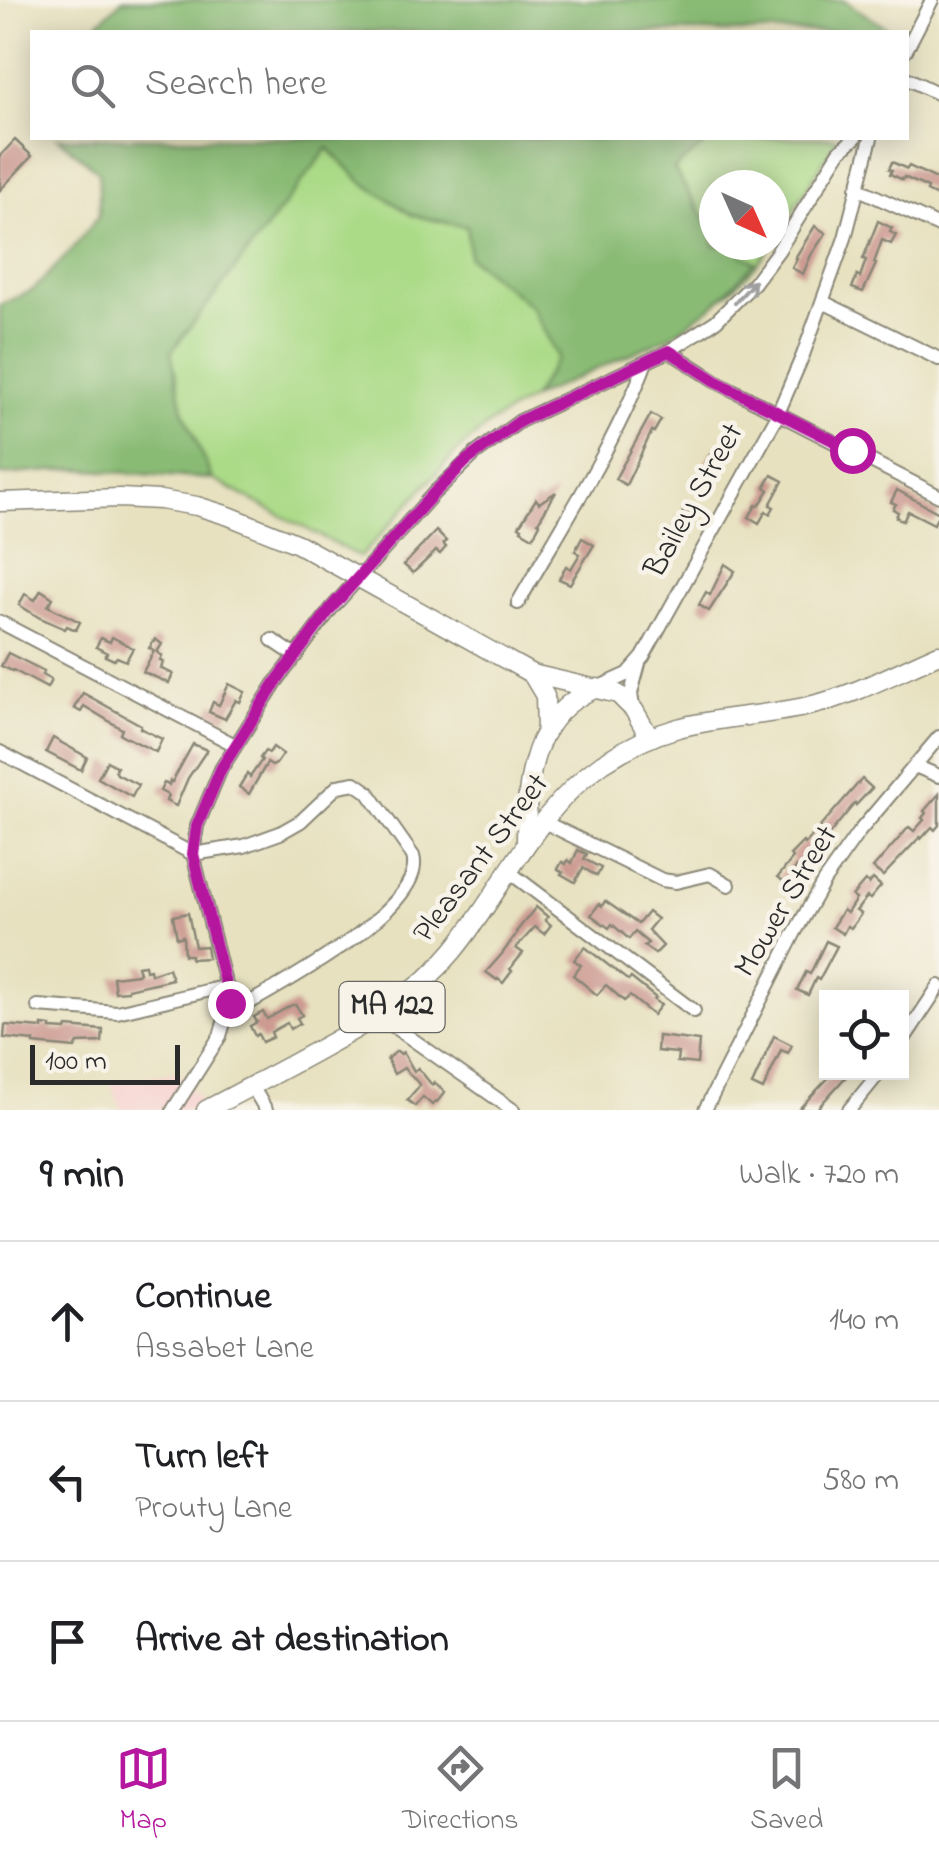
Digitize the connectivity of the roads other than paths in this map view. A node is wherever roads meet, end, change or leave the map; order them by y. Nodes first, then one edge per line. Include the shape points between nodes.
1 (932, 0) edge
2 (909, 44) edge
3 (909, 79) edge
4 (939, 94) edge
5 (852, 140) edge
6 (869, 140) edge
7 (857, 188) junction
8 (939, 226) edge
9 (823, 302) junction
10 (669, 351) junction
11 (939, 359) edge
12 (646, 362) junction
13 (778, 414) junction
14 (939, 496) edge
15 (0, 502) edge
16 (358, 578) junction
17 (518, 603) dead end
18 (0, 622) edge
19 (272, 640) dead end
20 (939, 654) edge
21 (296, 656) junction
22 (640, 662) junction
23 (532, 674) junction
24 (597, 688) junction
25 (634, 710) junction
26 (546, 731) junction
27 (939, 737) edge
28 (650, 738) junction
29 (235, 745) junction
30 (0, 752) edge
31 (915, 766) junction
32 (529, 776) junction
33 (939, 776) edge
34 (548, 814) junction
35 (526, 844) junction
36 (193, 854) junction
37 (508, 871) junction
38 (729, 885) dead end
39 (227, 986) junction
40 (939, 986) edge
41 (38, 1006) dead end
42 (694, 1011) dead end
43 (228, 1015) junction
44 (380, 1016) junction
45 (909, 1031) edge
46 (873, 1080) edge
47 (252, 1086) junction
48 (184, 1092) junction
49 (173, 1110) edge
50 (184, 1110) edge
51 (206, 1110) edge
52 (266, 1110) edge
53 (514, 1110) edge
54 (704, 1110) edge
55 (849, 1110) edge

1 - 2 street
3 - 4 street
10 -> 5 street via 716,321 754,283
6 - 7 street, Bailey Street
7 - 8 street
7 - 9 street, Bailey Street
9 - 11 street
9 - 13 street, Bailey Street
10 - 12 street
10 - 13 street
12 - 16 street via 491,441
12 - 17 street
13 - 14 street
13 - 22 street, Bailey Street
15 - 16 main road via 180,502 252,524
16 - 21 street
16 - 23 main road
18 - 29 street
19 - 21 street
20 - 28 main road, Pleasant Street / MA 122 via 816,705
21 - 29 street
22 - 24 street, Bailey Street
22 - 25 street, Bailey Street
23 - 24 main road
23 - 26 main road via 546,702
24 - 25 main road via 618,694
24 - 26 main road via 581,694
25 - 28 main road
26 - 32 main road
27 - 31 street, Mower Street
28 - 34 main road, Pleasant Street / MA 122 via 598,767
29 - 36 street via 207,797
30 - 36 street
31 - 33 street
31 - 54 street, Mower Street via 816,894
32 - 34 main road
32 - 35 main road
34 - 35 main road, Pleasant Street / MA 122
34 - 38 street via 662,880 710,874
35 - 37 main road, Pleasant Street / MA 122
36 - 39 street
36 - 43 street via 280,833 349,783 368,792 415,862 410,880 356,937
37 - 42 street
37 - 44 main road, Pleasant Street / MA 122 via 453,951
39 - 41 street via 117,1012
39 - 43 street
40 - 45 street
43 - 48 street
44 - 47 main road, Pleasant Street / MA 122
44 - 53 street
46 - 55 street
47 - 51 main road, Pleasant Street / MA 122
47 - 52 street
48 - 49 street
48 - 50 street

